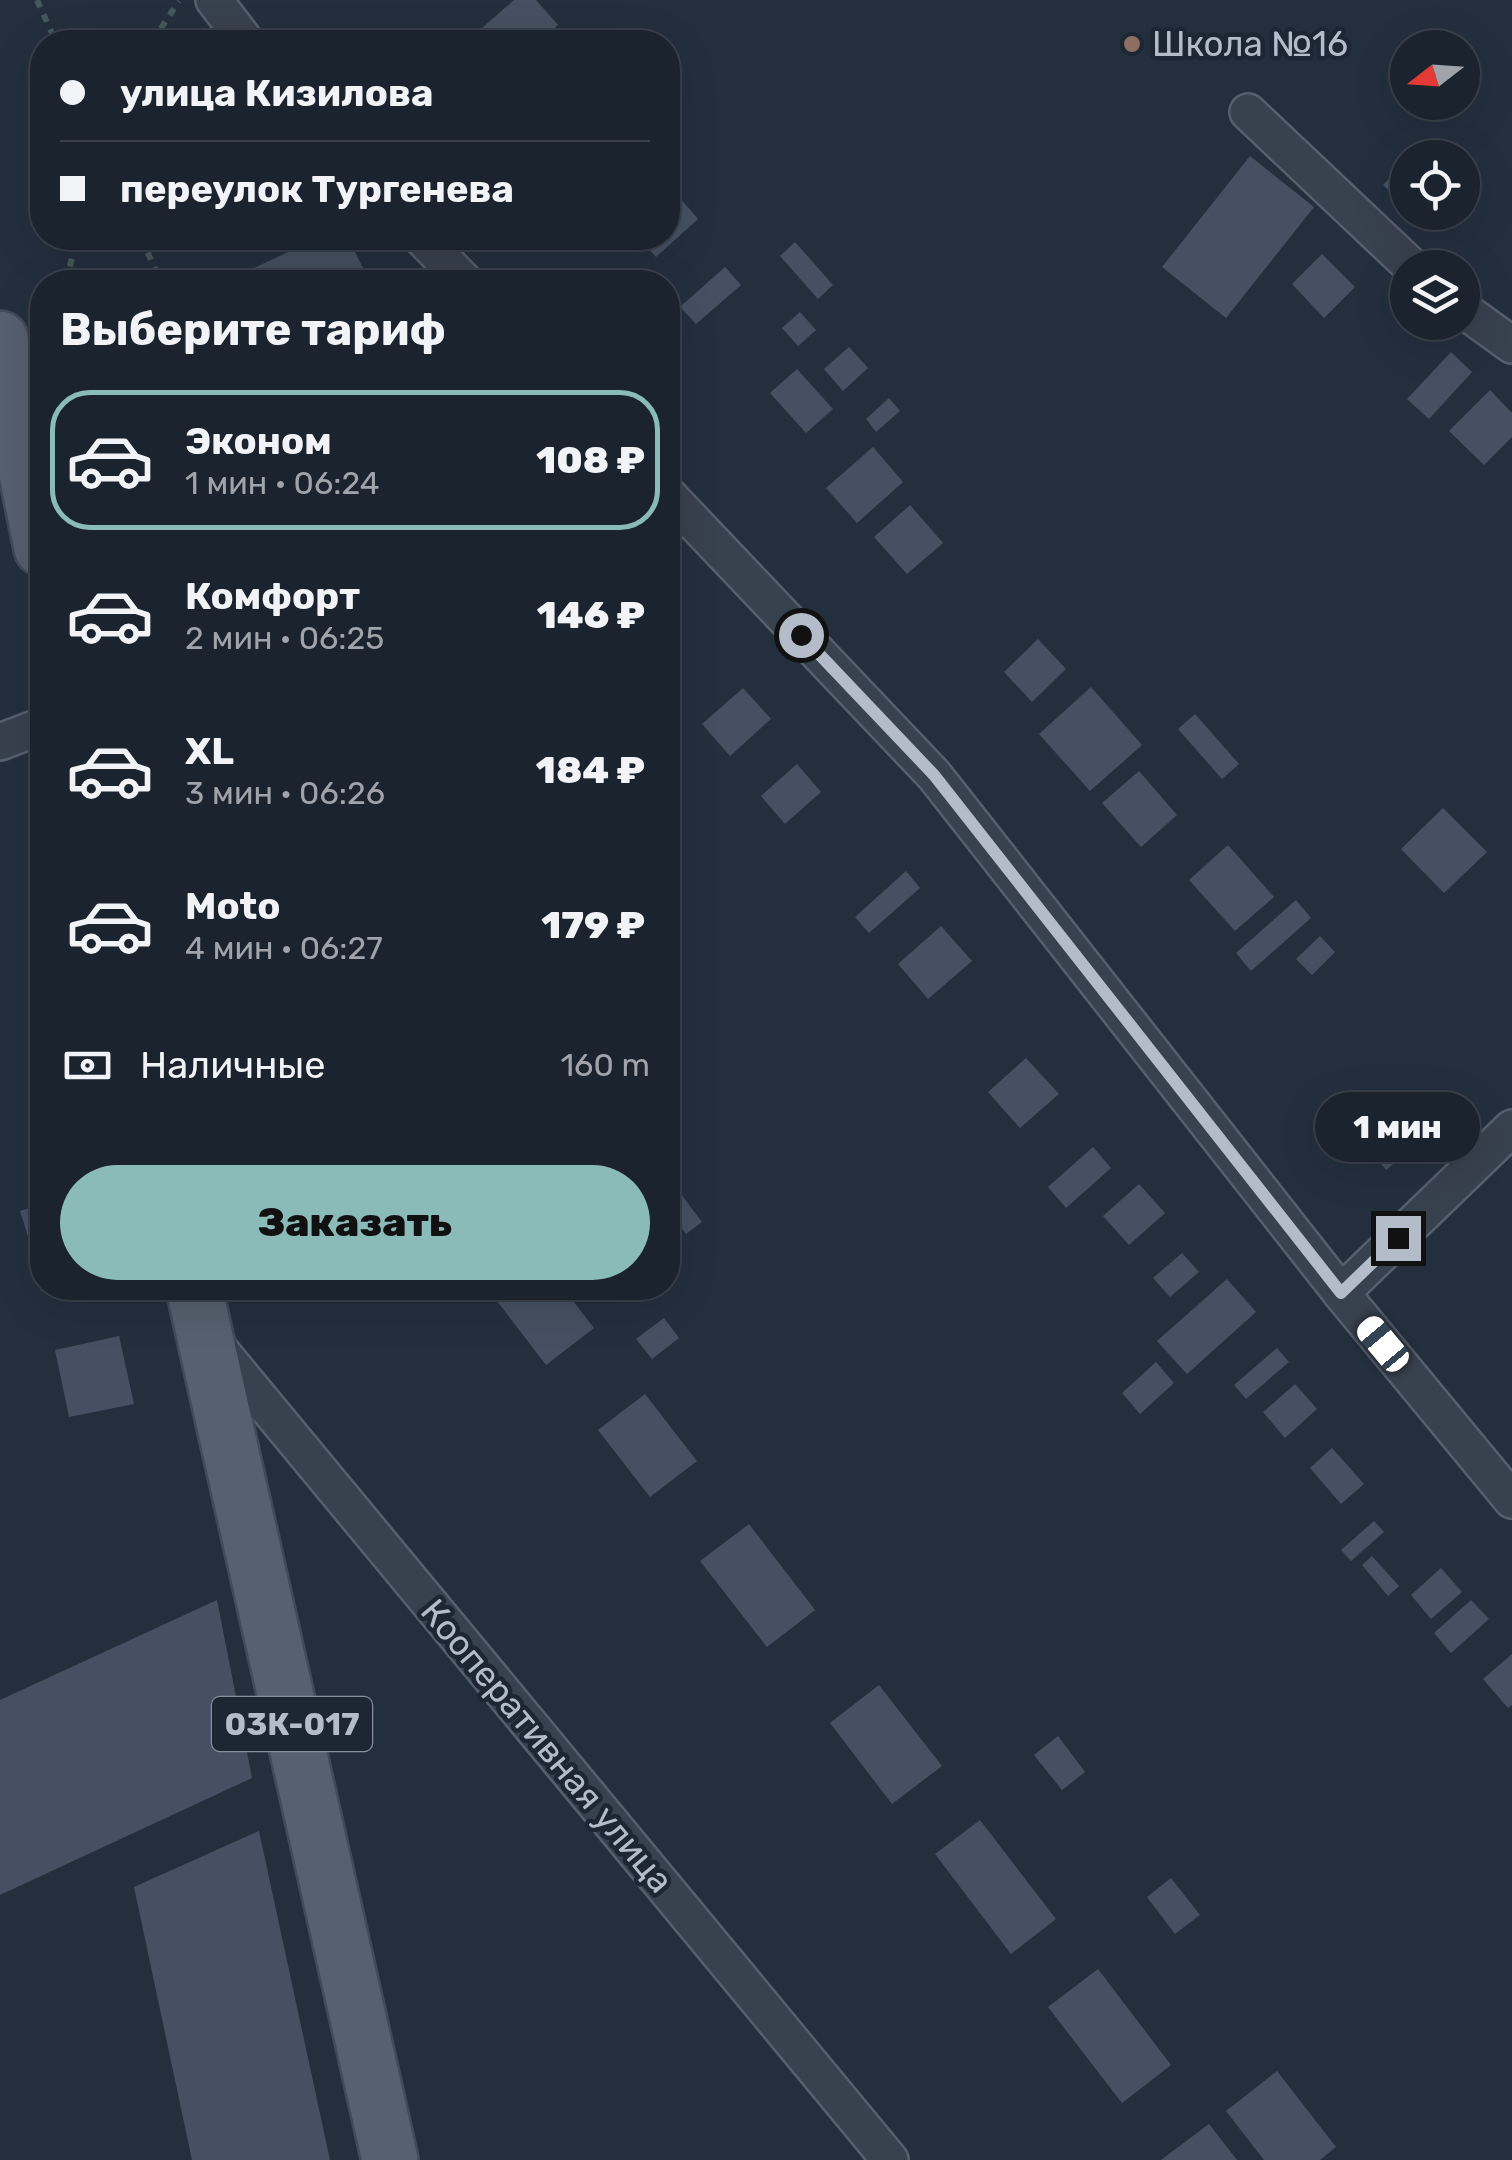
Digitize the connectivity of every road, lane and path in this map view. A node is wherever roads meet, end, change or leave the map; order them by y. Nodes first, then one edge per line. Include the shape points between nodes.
1 (37, 0) edge
2 (180, 0) edge
3 (214, 0) edge
4 (51, 30) edge
5 (160, 30) edge
6 (237, 30) edge
7 (1248, 112) dead end
8 (434, 250) edge
9 (1394, 250) edge
10 (453, 270) edge
11 (1480, 322) edge
12 (0, 339) edge
13 (1512, 345) edge
14 (30, 488) edge
15 (680, 508) edge
16 (30, 731) edge
17 (0, 742) edge
18 (1512, 1128) edge
19 (1341, 1293) junction
20 (199, 1309) edge
21 (1512, 1500) edge
22 (390, 2160) edge
23 (890, 2160) edge

1 - 4 path
2 - 5 path
3 - 6 street
7 - 9 street
8 - 10 street
11 - 13 street
12 - 14 main road
15 - 19 street via 934,775
16 - 17 street
18 - 19 street
19 - 21 street
20 - 22 main road, 03К-017
20 - 23 street, Кооперативная улица

